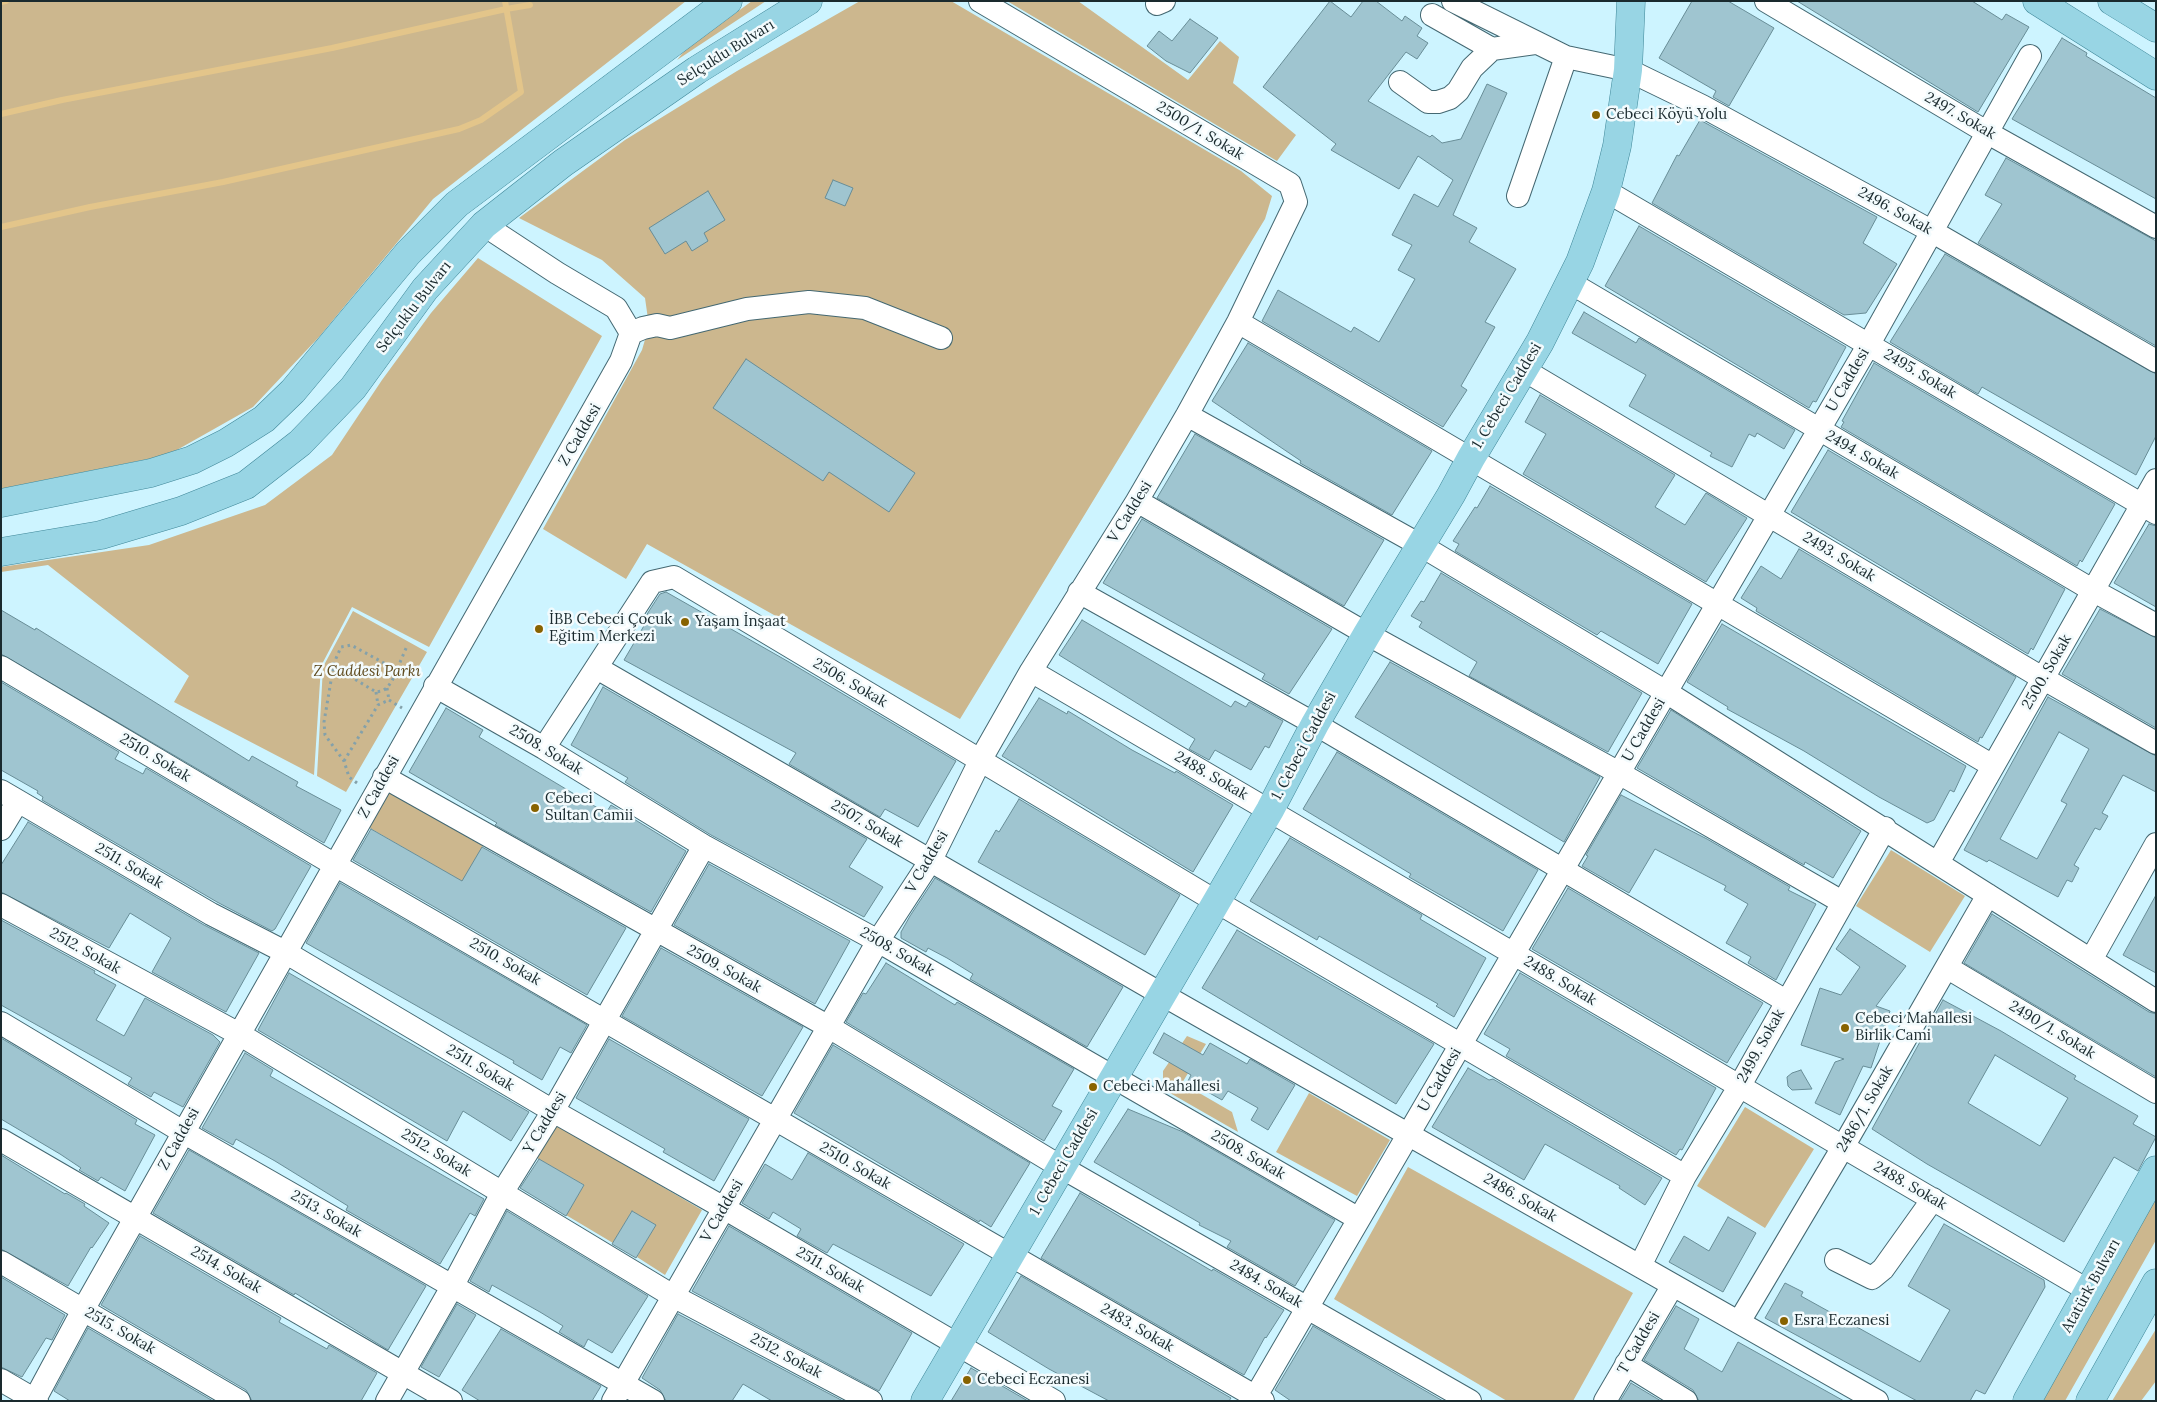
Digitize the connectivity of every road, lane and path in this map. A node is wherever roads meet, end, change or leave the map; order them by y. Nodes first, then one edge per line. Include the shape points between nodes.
1 (728, 1) edge
2 (808, 1) edge
3 (980, 1) edge
4 (1452, 1) edge
5 (1631, 1) edge
6 (1645, 1) edge
7 (1766, 1) edge
8 (2037, 1) edge
9 (2112, 1) edge
10 (1432, 15) dead end
11 (2156, 28) edge
12 (1536, 43) junction
13 (1492, 49) junction
14 (2030, 56) dead end
15 (1566, 57) junction
16 (1628, 70) junction
17 (2156, 76) edge
18 (1400, 82) dead end
19 (1988, 133) junction
20 (1606, 190) junction
21 (1518, 196) dead end
22 (484, 224) junction
23 (2156, 227) edge
24 (1933, 232) junction
25 (1569, 282) junction
26 (1238, 322) junction
27 (631, 333) junction
28 (941, 338) dead end
29 (1869, 344) junction
30 (2156, 361) edge
31 (1524, 370) junction
32 (1187, 415) junction
33 (1819, 429) junction
34 (1471, 458) junction
35 (2156, 480) edge
36 (1138, 501) junction
37 (1, 502) edge
38 (2150, 509) edge
39 (1769, 516) junction
40 (1420, 544) junction
41 (1, 552) edge
42 (2094, 591) junction
43 (1079, 592) junction
44 (1717, 604) junction
45 (2156, 625) edge
46 (1367, 634) junction
47 (407, 646) dead end
48 (332, 666) junction
49 (1, 667) edge
50 (597, 668) junction
51 (395, 669) junction
52 (1032, 671) junction
53 (2044, 679) junction
54 (435, 686) junction
55 (387, 688) junction
56 (376, 692) junction
57 (1666, 692) junction
58 (378, 705) junction
59 (1315, 724) junction
60 (2156, 743) edge
61 (544, 748) junction
62 (981, 759) junction
63 (344, 761) junction
64 (1993, 766) junction
65 (1619, 773) junction
66 (380, 785) junction
67 (10, 796) edge
68 (1270, 810) junction
69 (1884, 828) junction
70 (1, 829) edge
71 (2156, 844) edge
72 (704, 846) junction
73 (931, 860) junction
74 (1938, 863) junction
75 (335, 864) junction
76 (1562, 870) junction
77 (1988, 895) junction
78 (1217, 902) junction
79 (1842, 902) junction
80 (1, 904) edge
81 (656, 931) junction
82 (878, 941) junction
83 (285, 952) junction
84 (1514, 953) junction
85 (2091, 960) junction
86 (1948, 968) junction
87 (1163, 995) junction
88 (2156, 1000) edge
89 (1786, 1001) junction
90 (604, 1020) junction
91 (1, 1024) edge
92 (829, 1027) junction
93 (239, 1034) junction
94 (1460, 1045) junction
95 (1114, 1078) junction
96 (1738, 1087) junction
97 (2156, 1092) edge
98 (553, 1111) junction
99 (775, 1120) junction
100 (183, 1132) junction
101 (1408, 1134) junction
102 (1, 1140) edge
103 (1843, 1147) junction
104 (1061, 1167) junction
105 (2156, 1170) edge
106 (1685, 1176) junction
107 (502, 1194) junction
108 (1933, 1200) junction
109 (724, 1208) junction
110 (135, 1217) junction
111 (1359, 1219) junction
112 (1010, 1254) junction
113 (1836, 1260) dead end
114 (1, 1262) edge
115 (1640, 1266) junction
116 (2156, 1283) edge
117 (1673, 1285) junction
118 (452, 1287) junction
119 (2089, 1291) junction
120 (673, 1296) junction
121 (1307, 1308) junction
122 (83, 1310) junction
123 (1739, 1322) junction
124 (958, 1345) junction
125 (1626, 1364) junction
126 (403, 1373) junction
127 (1, 1380) edge
128 (618, 1392) edge
129 (1257, 1399) edge
130 (35, 1400) edge
131 (239, 1401) edge
132 (387, 1401) edge
133 (451, 1401) edge
134 (653, 1401) edge
135 (871, 1401) edge
136 (925, 1401) edge
137 (1054, 1401) edge
138 (1470, 1401) edge
139 (1606, 1401) edge
140 (1686, 1401) edge
141 (1877, 1401) edge
142 (2027, 1401) edge
143 (2090, 1401) edge

1 - 37 main road via 457,204 408,253 293,391 264,419 192,460 151,472
2 - 22 main road, Selçuklu Bulvarı via 697,70 563,162
3 - 26 street, 2500/1. Sokak via 1290,184 1296,202
4 - 12 street, 2496. Sokak
5 - 16 main road
6 - 16 main road
7 - 19 street, 2497. Sokak
8 - 17 main road
9 - 11 main road
10 - 13 street
12 - 13 street
12 - 15 street, 2496. Sokak
13 - 18 street via 1472,68 1450,98 1428,102
14 - 19 street, U Caddesi
15 - 16 street, 2496. Sokak
15 - 21 street
16 - 20 main road, 1. Cebeci Caddesi via 1617,146
16 - 24 street, 2496. Sokak via 1702,106
19 - 23 street, 2497. Sokak
19 - 24 street, U Caddesi
20 - 25 main road, 1. Cebeci Caddesi via 1580,262
20 - 29 street, 2495. Sokak
22 - 27 street via 616,308
22 - 41 main road, Selçuklu Bulvarı via 424,289 353,388 300,444 246,486 181,511 101,535
24 - 29 street, U Caddesi
24 - 30 street, 2496. Sokak
25 - 31 main road, 1. Cebeci Caddesi
25 - 33 street, 2494. Sokak
26 - 32 street, V Caddesi
26 - 34 street
27 - 28 street via 657,325 670,328 747,309 809,302 865,308
27 - 54 street, Z Caddesi via 616,373
29 - 33 street, U Caddesi
29 - 38 street, 2495. Sokak
31 - 34 main road, 1. Cebeci Caddesi
31 - 39 street, 2493. Sokak
32 - 36 street, V Caddesi
32 - 40 street
33 - 39 street, U Caddesi
33 - 42 street, 2494. Sokak
34 - 40 main road, 1. Cebeci Caddesi
34 - 44 street
35 - 38 street, 2500. Sokak
36 - 43 street, V Caddesi
36 - 46 street
38 - 42 street, 2500. Sokak
39 - 44 street, U Caddesi
39 - 53 street, 2493. Sokak
40 - 46 main road, 1. Cebeci Caddesi
40 - 57 street
42 - 45 street, 2494. Sokak
42 - 53 street, 2500. Sokak
43 - 52 street, V Caddesi
43 - 59 street
44 - 57 street, U Caddesi
44 - 64 street
46 - 59 main road, 1. Cebeci Caddesi
46 - 65 street
47 - 51 path
48 - 51 path via 341,647 351,646
48 - 56 path
48 - 63 path via 325,735
49 - 75 street, 2510. Sokak
50 - 61 street, 2506. Sokak
50 - 62 street, 2506. Sokak via 652,582 674,577
50 - 73 street, 2507. Sokak
51 - 55 path
52 - 62 street, V Caddesi
52 - 68 street, 2488. Sokak
53 - 60 street, 2493. Sokak
53 - 64 street, 2500. Sokak
54 - 61 street, 2508. Sokak
54 - 66 street, Z Caddesi
55 - 56 path
55 - 58 path via 389,700
56 - 58 path
57 - 65 street, U Caddesi
57 - 69 street
58 - 63 path
59 - 68 main road, 1. Cebeci Caddesi
59 - 76 street
61 - 72 street, 2508. Sokak
62 - 73 street, V Caddesi
62 - 78 street, 2506. Sokak
63 - 66 path via 349,777
64 - 74 street, 2500. Sokak
65 - 76 street, U Caddesi
65 - 79 street
66 - 75 street, Z Caddesi
66 - 81 street, 2509. Sokak
67 - 70 street
67 - 83 street, 2511. Sokak via 211,914
68 - 78 main road, 1. Cebeci Caddesi
68 - 84 street, 2488. Sokak
69 - 74 street
69 - 79 street, 2499. Sokak
71 - 85 street
72 - 81 street, Y Caddesi
72 - 82 street, 2508. Sokak
73 - 82 street, V Caddesi
73 - 87 street, 2507. Sokak
74 - 77 street
75 - 83 street, Z Caddesi
75 - 90 street, 2510. Sokak
76 - 84 street, U Caddesi
76 - 89 street
77 - 85 street
77 - 86 street, 2486/1. Sokak
78 - 87 main road, 1. Cebeci Caddesi
78 - 94 street, 2506. Sokak
79 - 89 street, 2499. Sokak
80 - 93 street, 2512. Sokak
81 - 90 street, Y Caddesi
81 - 92 street, 2509. Sokak
82 - 92 street, V Caddesi
82 - 95 street, 2508. Sokak
83 - 93 street, Z Caddesi
83 - 98 street, 2511. Sokak
84 - 94 street, U Caddesi
84 - 96 street, 2488. Sokak
85 - 88 street
86 - 97 street, 2490/1. Sokak
86 - 103 street, 2486/1. Sokak
87 - 95 main road, 1. Cebeci Caddesi
87 - 101 street, 2486. Sokak
89 - 96 street, 2499. Sokak
90 - 98 street, Y Caddesi
90 - 99 street, 2510. Sokak
91 - 100 street, 2513. Sokak
92 - 99 street, V Caddesi
92 - 104 street, 2509. Sokak
93 - 100 street, Z Caddesi
93 - 107 street, 2512. Sokak
94 - 101 street, U Caddesi
94 - 106 street, 2506. Sokak
95 - 104 main road, 1. Cebeci Caddesi
95 - 111 street, 2508. Sokak
96 - 103 street, 2488. Sokak
96 - 106 street, 2499. Sokak
98 - 107 street, Y Caddesi
98 - 109 street, 2511. Sokak
99 - 109 street, V Caddesi
99 - 112 street, 2510. Sokak
100 - 110 street, Z Caddesi
100 - 118 street, 2513. Sokak
101 - 111 street, U Caddesi
101 - 115 street, 2486. Sokak
102 - 110 street, 2514. Sokak
103 - 108 street, 2488. Sokak
103 - 123 street, 2486/1. Sokak
104 - 112 main road, 1. Cebeci Caddesi
104 - 121 street, 2484. Sokak
105 - 119 main road, Atatürk Bulvarı
106 - 115 street, 2499. Sokak
107 - 118 street, Y Caddesi
107 - 120 street, 2512. Sokak
108 - 113 street via 1883,1269 1872,1278
108 - 119 street, 2488. Sokak
109 - 120 street, V Caddesi
109 - 124 street, 2511. Sokak
110 - 122 street, Z Caddesi
110 - 126 street, 2514. Sokak
111 - 121 street, U Caddesi
112 - 124 main road, 1. Cebeci Caddesi
112 - 129 street, 2483. Sokak
114 - 122 street, 2515. Sokak
115 - 117 street, 2486. Sokak
116 - 143 main road
117 - 123 street, 2486. Sokak
117 - 125 street, T Caddesi
118 - 126 street, Y Caddesi
118 - 128 street, 2513. Sokak
119 - 142 main road, Atatürk Bulvarı
120 - 128 street, V Caddesi
120 - 135 street, 2512. Sokak
121 - 129 street, U Caddesi
121 - 138 street, 2484. Sokak
122 - 130 street, Z Caddesi
122 - 131 street, 2515. Sokak
123 - 141 street, 2486. Sokak
124 - 136 main road, 1. Cebeci Caddesi
124 - 137 street, 2511. Sokak
125 - 139 street, T Caddesi
125 - 140 street
126 - 132 street, Y Caddesi
126 - 133 street, 2514. Sokak
127 - 130 street
128 - 134 street, 2513. Sokak

